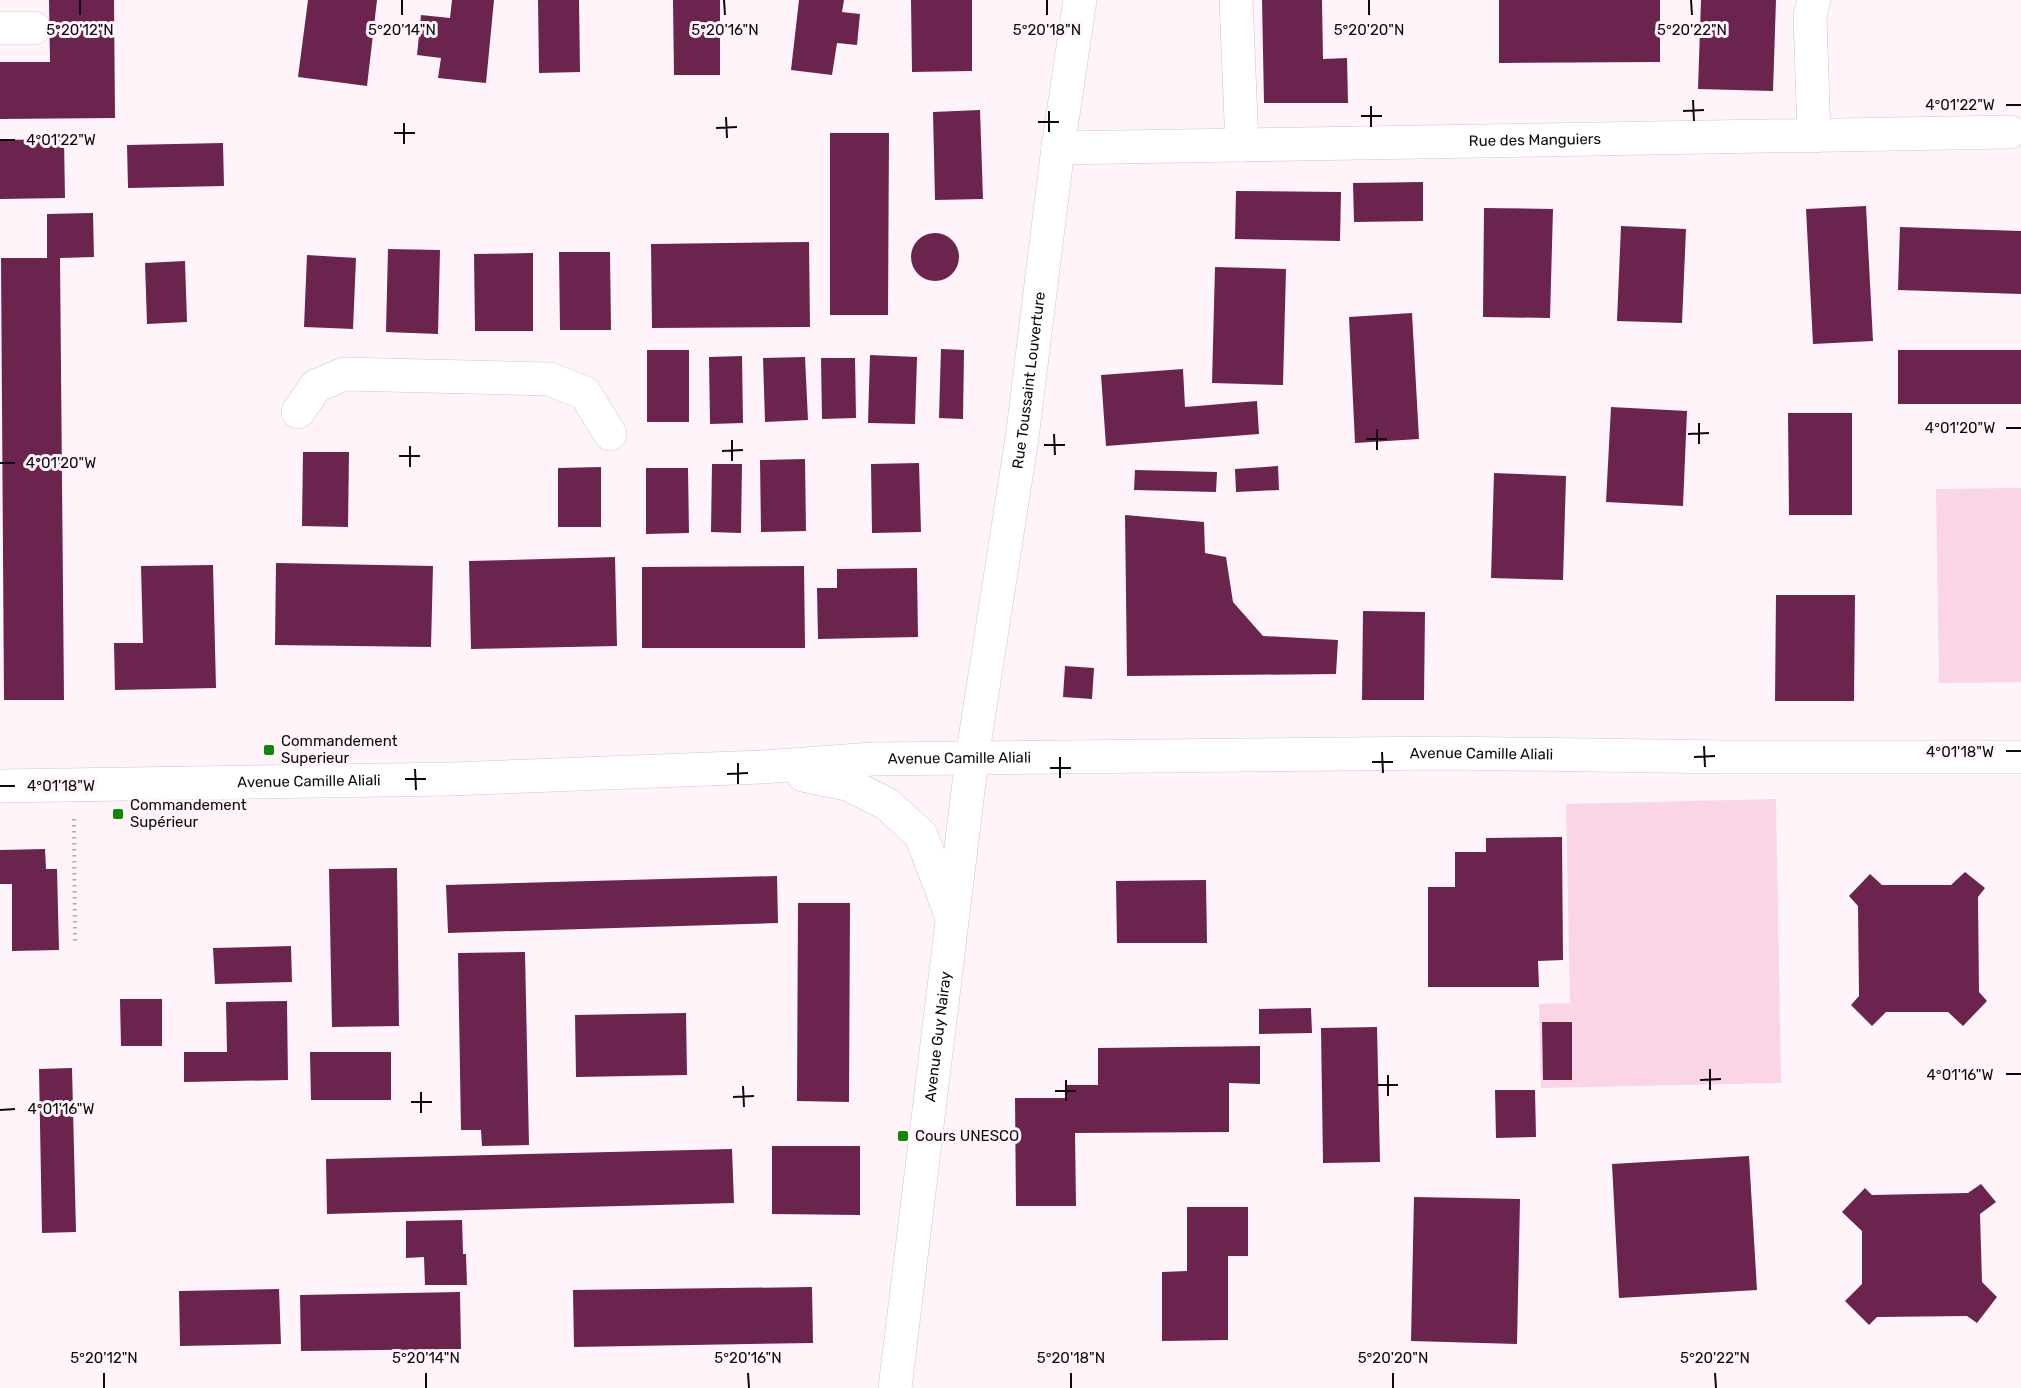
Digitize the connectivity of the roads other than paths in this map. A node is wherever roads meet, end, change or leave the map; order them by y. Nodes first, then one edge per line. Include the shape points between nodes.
1 (1080, 0) edge
2 (1236, 0) edge
3 (1814, 0) edge
4 (0, 28) edge
5 (34, 28) dead end
6 (2010, 132) dead end
7 (1814, 136) junction
8 (1242, 144) junction
9 (1058, 148) junction
10 (298, 412) dead end
11 (610, 434) dead end
12 (2021, 757) edge
13 (972, 758) junction
14 (761, 767) junction
15 (0, 786) edge
16 (952, 920) junction
17 (895, 1388) edge

1 - 9 main road, Rue Toussaint Louverture
2 - 8 main road
3 - 7 main road via 1810,16
4 - 5 main road
6 - 7 main road, Rue des Manguiers
7 - 8 main road, Rue des Manguiers
8 - 9 main road, Rue des Manguiers
9 - 13 main road, Rue Toussaint Louverture via 1022,438
10 - 11 main road via 316,386 344,374 549,379 585,393
12 - 13 main road, Avenue Camille Aliali via 1447,753
13 - 14 main road, Avenue Camille Aliali via 873,759
13 - 16 main road, Avenue Guy Nairay
14 - 15 main road, Avenue Camille Aliali via 451,780
14 - 16 main road, Avenue Camille Aliali via 847,784 887,804 921,835
16 - 17 main road, Avenue Guy Nairay

